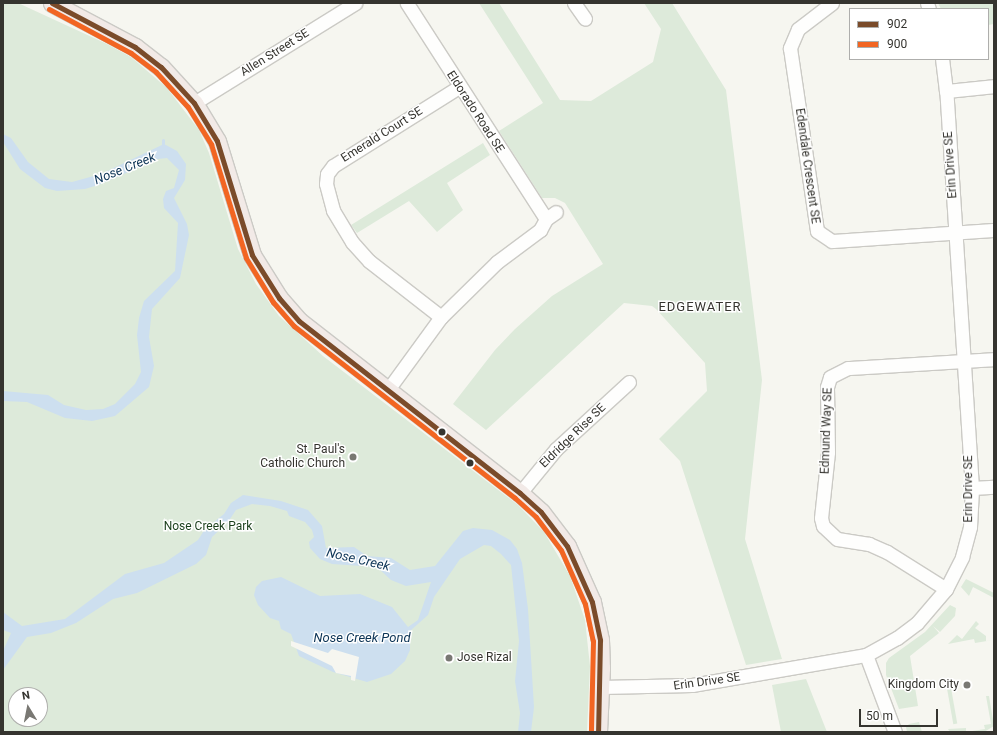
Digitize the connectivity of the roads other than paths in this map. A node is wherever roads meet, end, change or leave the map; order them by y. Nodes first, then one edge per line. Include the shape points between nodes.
1 (52, 3) edge
2 (355, 3) edge
3 (407, 3) edge
4 (574, 3) edge
5 (832, 3) edge
6 (585, 19) dead end
7 (942, 60) edge
8 (994, 86) edge
9 (459, 87) junction
10 (946, 91) junction
11 (194, 103) junction
12 (994, 230) edge
13 (955, 232) junction
14 (441, 317) junction
15 (994, 359) edge
16 (963, 361) junction
17 (629, 382) dead end
18 (387, 391) junction
19 (994, 487) edge
20 (972, 488) junction
21 (520, 493) junction
22 (946, 590) junction
23 (866, 655) junction
24 (601, 687) junction
25 (598, 732) edge
26 (895, 732) edge

1 - 11 main road via 135,47 161,67
2 - 11 street, Allen Street SE
3 - 9 street, Eldorado Road SE
4 - 6 street
5 - 13 street, Edendale Crescent SE via 798,29 790,48 817,231 832,241
7 - 10 street, Erin Drive SE
8 - 10 street
9 - 14 street, Eldorado Road SE via 551,216 540,230 497,262
9 - 14 street, Emerald Court SE via 333,166 327,174 326,184 333,210 352,242 369,261
10 - 13 street, Erin Drive SE
11 - 18 main road via 217,140 245,237 264,276 299,321
12 - 13 street, Edendale Crescent SE
13 - 16 street, Erin Drive SE
14 - 18 street, Eldorado Road SE
15 - 16 street
16 - 20 street, Erin Drive SE
16 - 22 street, Edmund Way SE via 848,368 830,377 827,392 828,452 821,518 823,526 837,539 870,544 887,552
17 - 21 street, Eldridge Rise SE via 556,449
18 - 21 main road
19 - 20 street
20 - 22 street, Erin Drive SE via 970,527 962,557
21 - 24 main road via 541,512 581,574 592,602 600,640
22 - 23 street, Erin Drive SE via 917,623 897,638
23 - 24 street, Erin Drive SE via 692,685 654,688
23 - 26 street
24 - 25 main road

